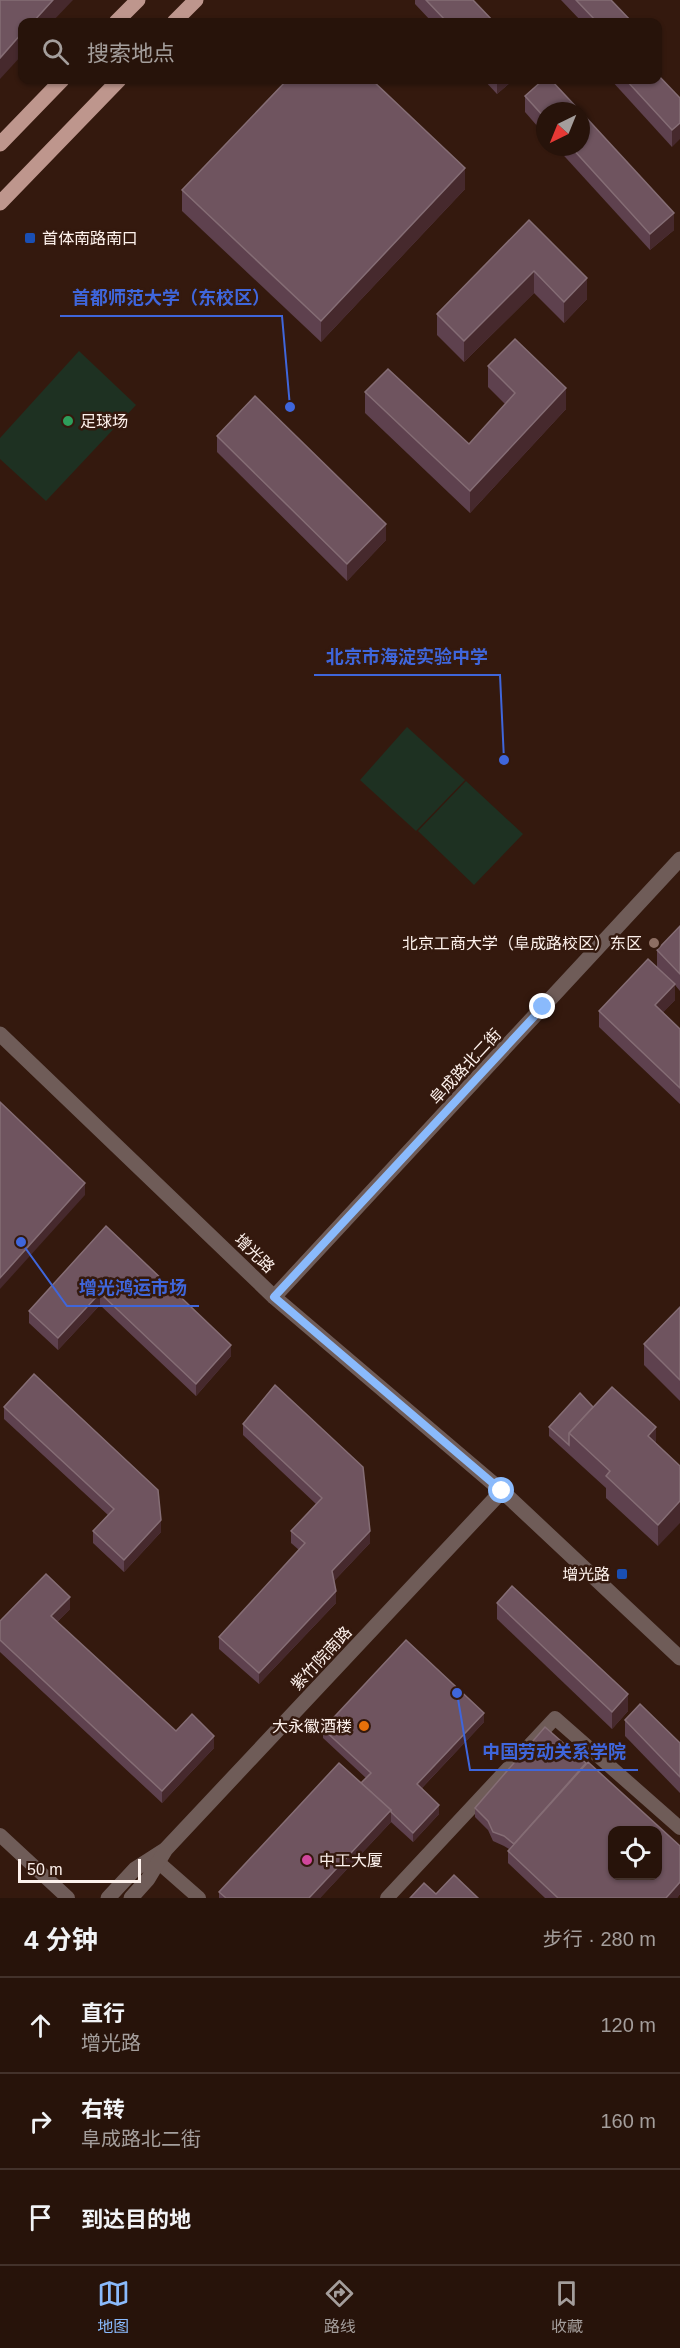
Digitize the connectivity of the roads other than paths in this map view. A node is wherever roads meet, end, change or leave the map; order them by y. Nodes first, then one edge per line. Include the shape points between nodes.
1 (138, 0) edge
2 (196, 0) edge
3 (120, 18) edge
4 (178, 18) edge
5 (58, 84) edge
6 (115, 84) edge
7 (0, 144) edge
8 (0, 203) edge
9 (680, 859) edge
10 (0, 1034) edge
11 (274, 1297) junction
12 (502, 1491) junction
13 (680, 1658) edge
14 (680, 1828) edge
15 (0, 1835) edge
16 (162, 1856) junction
17 (68, 1898) edge
18 (108, 1898) edge
19 (131, 1898) edge
20 (199, 1898) edge
21 (387, 1898) edge

1 - 3 main road
2 - 4 main road
5 - 7 main road
6 - 8 main road
9 - 11 street, 阜成路北二街
10 - 11 street, 增光路
11 - 12 street, 增光路
12 - 13 street, 增光路
12 - 16 street, 紫竹院南路
14 - 21 street via 555,1718
15 - 17 street
16 - 18 street, 紫竹院南路 via 135,1869
16 - 19 street, 紫竹院南路
16 - 20 street

